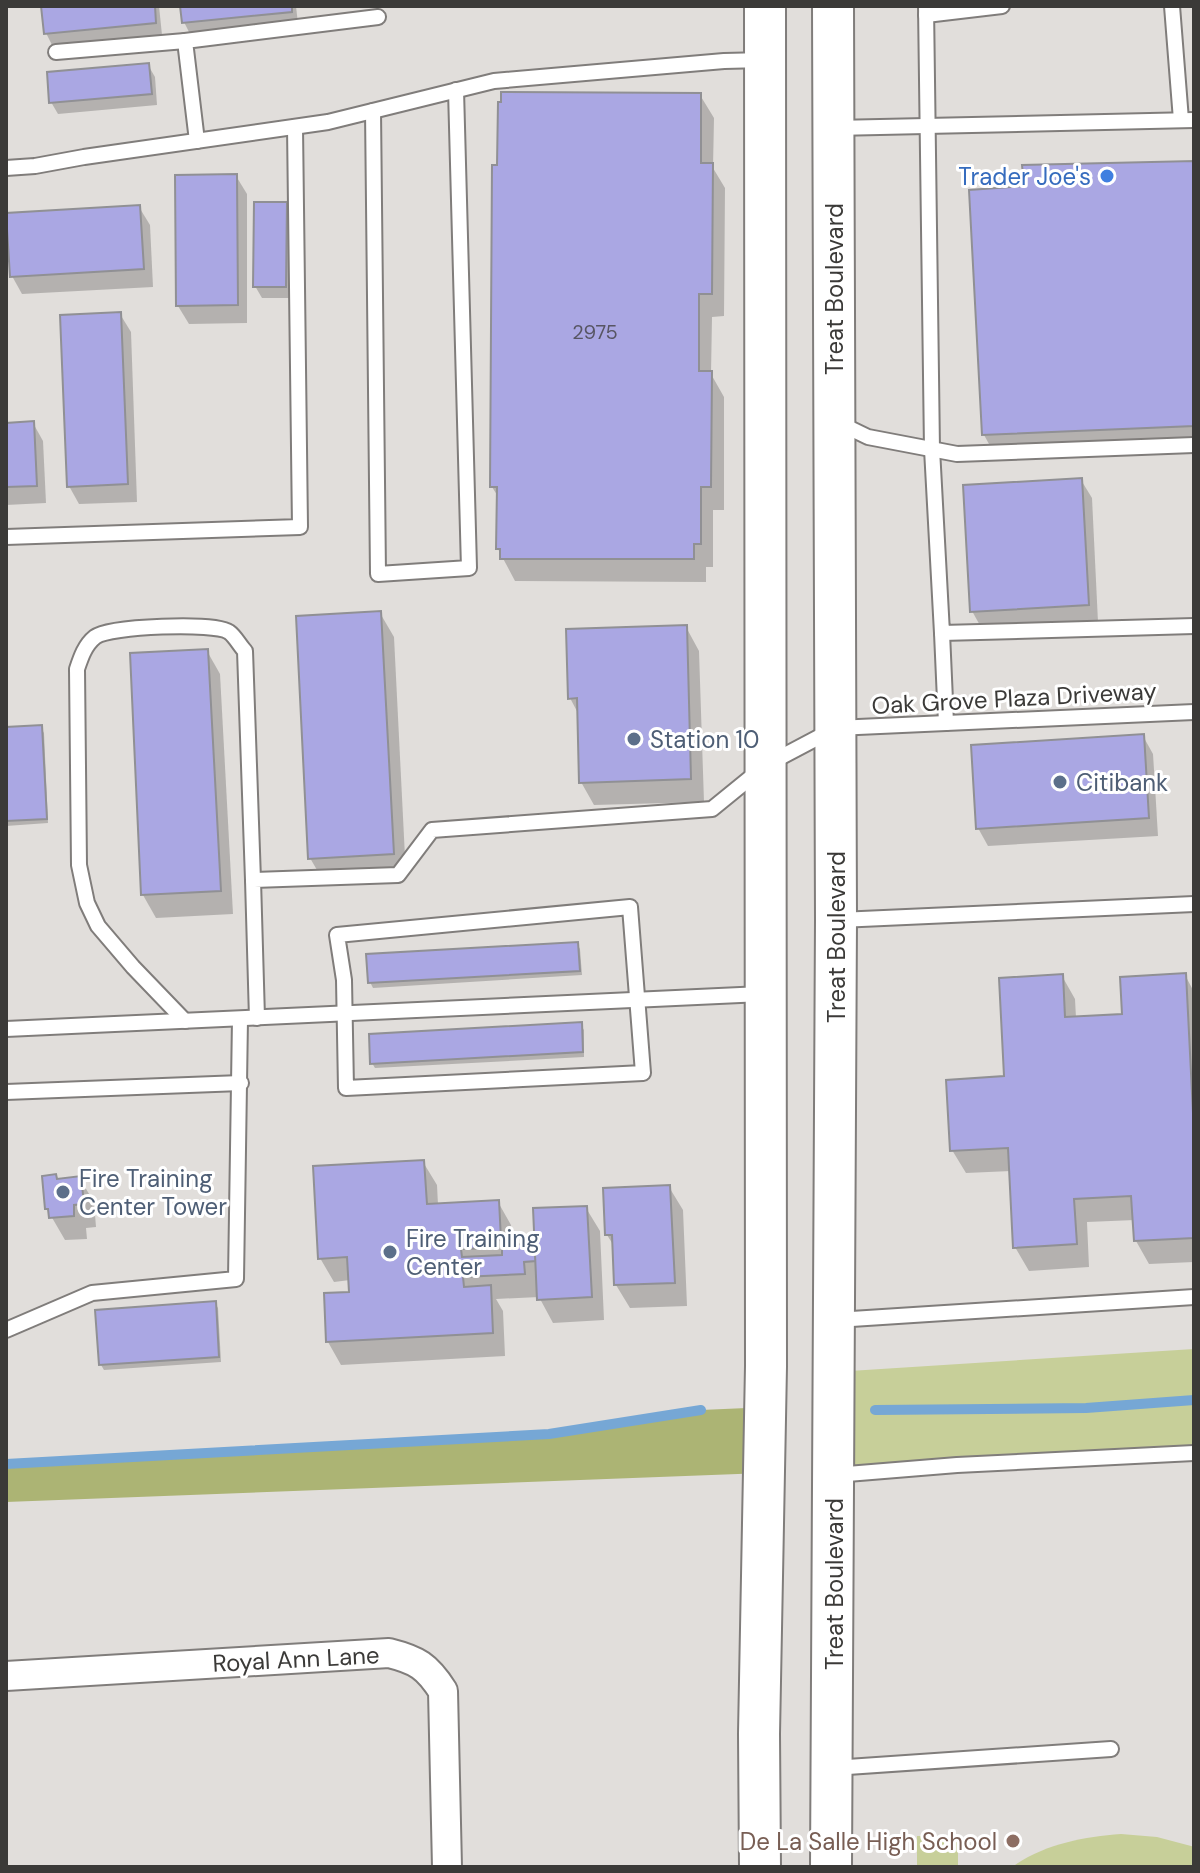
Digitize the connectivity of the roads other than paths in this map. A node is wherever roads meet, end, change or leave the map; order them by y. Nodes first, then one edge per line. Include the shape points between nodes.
1 (765, 6) edge
2 (833, 6) edge
3 (1002, 6) edge
4 (1172, 6) edge
5 (926, 10) edge
6 (378, 17) dead end
7 (185, 41) junction
8 (56, 52) dead end
9 (765, 60) junction
10 (456, 90) junction
11 (373, 111) junction
12 (1187, 120) edge
13 (928, 125) junction
14 (295, 127) junction
15 (834, 128) junction
16 (197, 141) junction
17 (6, 168) edge
18 (835, 421) junction
19 (1194, 445) edge
20 (932, 449) junction
21 (6, 537) edge
22 (1194, 626) edge
23 (942, 633) junction
24 (1194, 712) edge
25 (946, 723) junction
26 (836, 728) junction
27 (766, 765) junction
28 (253, 880) junction
29 (1194, 904) edge
30 (836, 920) junction
31 (766, 994) junction
32 (637, 1000) junction
33 (344, 1014) junction
34 (257, 1018) junction
35 (240, 1019) junction
36 (185, 1021) junction
37 (6, 1029) edge
38 (241, 1083) junction
39 (6, 1092) edge
40 (1194, 1297) edge
41 (835, 1320) junction
42 (6, 1330) edge
43 (1194, 1453) edge
44 (834, 1475) junction
45 (6, 1676) edge
46 (1111, 1749) dead end
47 (832, 1768) junction
48 (447, 1867) edge
49 (760, 1867) edge
50 (831, 1867) edge

1 - 9 main road
2 - 15 main road, Treat Boulevard
3 - 5 lane
4 - 12 lane
5 - 13 lane
6 - 7 lane
7 - 8 lane
7 - 16 lane
9 - 10 lane via 494,81
9 - 27 main road
10 - 11 lane
10 - 11 lane via 469,568 378,574
11 - 14 lane
12 - 13 lane
13 - 15 lane
13 - 20 lane
14 - 16 lane
14 - 21 lane via 300,527
15 - 18 main road, Treat Boulevard
16 - 17 lane
18 - 20 lane via 868,437
18 - 26 main road, Treat Boulevard
19 - 20 lane via 957,454
20 - 23 lane
22 - 23 lane
23 - 25 lane
24 - 25 lane, Oak Grove Plaza Driveway
25 - 26 lane, Oak Grove Plaza Driveway
26 - 27 lane
26 - 30 main road, Treat Boulevard
27 - 28 lane via 712,809 432,830 398,875
27 - 31 main road
28 - 34 lane
28 - 36 lane via 245,651 229,632 214,627 120,628 96,635 77,669 79,865 87,903 98,926
29 - 30 lane
30 - 41 main road, Treat Boulevard
31 - 32 lane
31 - 49 main road
32 - 33 lane
32 - 33 lane via 643,1073 346,1088
32 - 33 lane via 630,907 337,935
33 - 34 lane
34 - 35 lane
35 - 36 lane
35 - 38 lane
36 - 37 lane
38 - 39 lane
38 - 42 lane via 236,1279 92,1293
40 - 41 lane
41 - 44 main road, Treat Boulevard
43 - 44 lane
44 - 47 main road, Treat Boulevard
45 - 48 street, Royal Ann Lane via 389,1653 409,1658 430,1670 443,1691
46 - 47 lane
47 - 50 main road, Treat Boulevard

